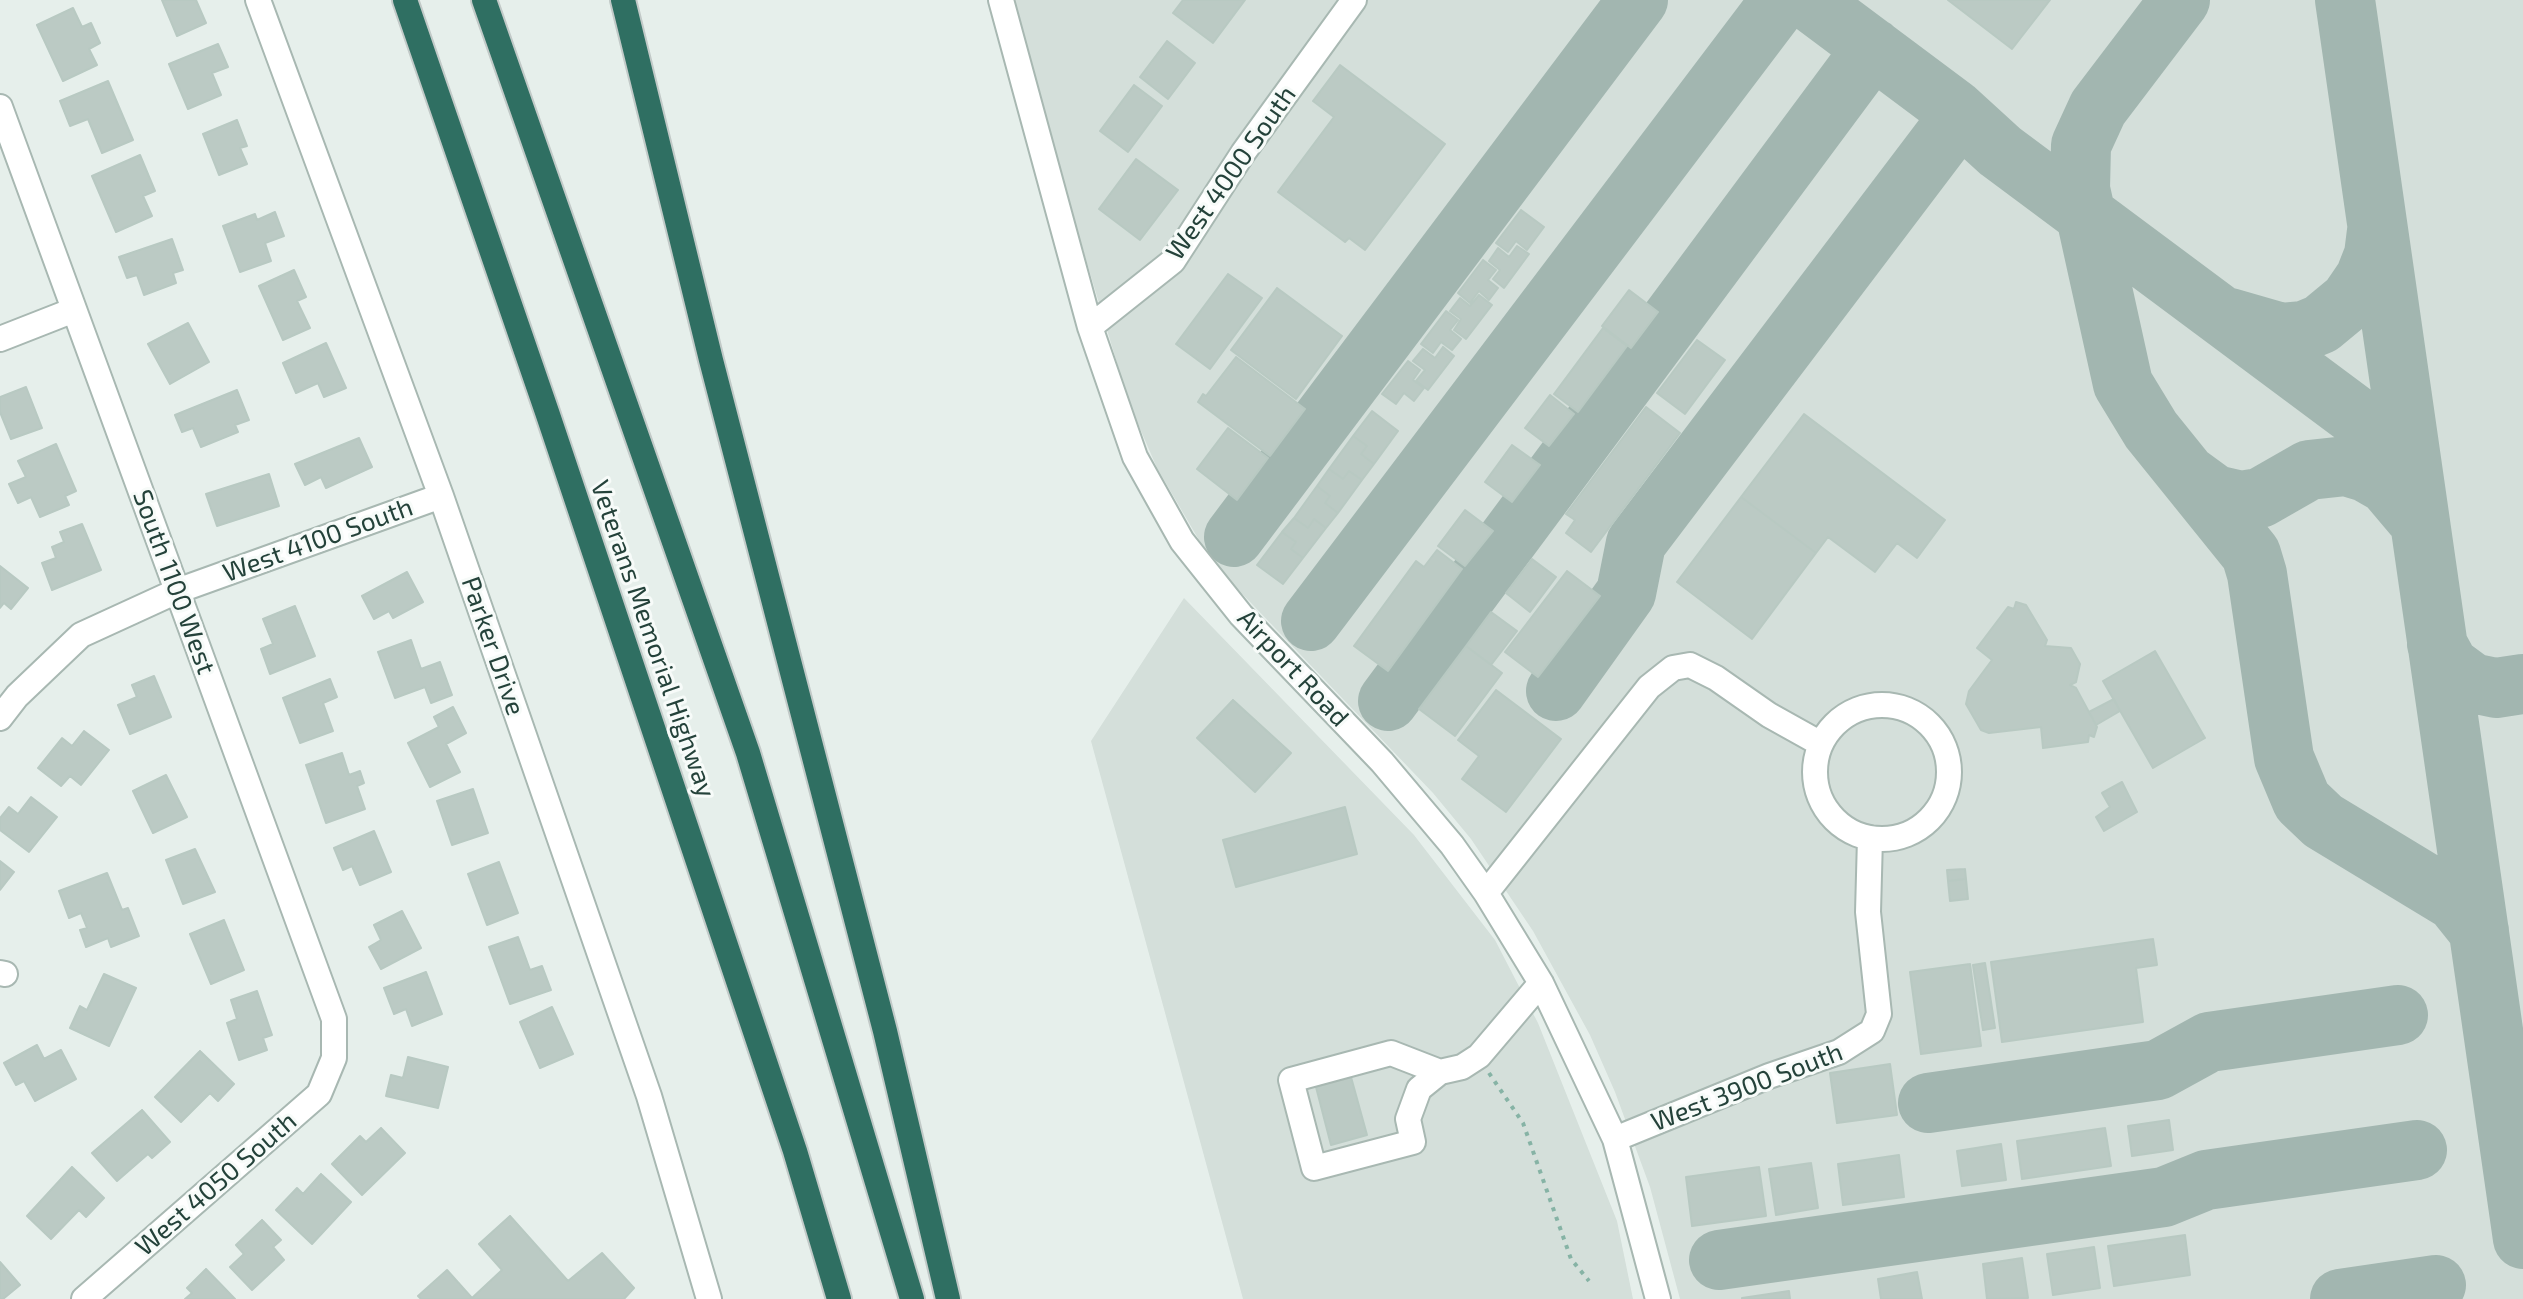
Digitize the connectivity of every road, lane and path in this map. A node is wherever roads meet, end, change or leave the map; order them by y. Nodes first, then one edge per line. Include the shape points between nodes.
1 (258, 0) edge
2 (405, 0) edge
3 (484, 0) edge
4 (623, 0) edge
5 (1001, 0) edge
6 (1354, 0) edge
7 (0, 107) edge
8 (74, 310) junction
9 (1090, 327) junction
10 (0, 339) edge
11 (441, 496) junction
12 (177, 591) junction
13 (0, 718) edge
14 (1821, 744) junction
15 (1870, 838) junction
16 (1486, 893) junction
17 (1541, 983) junction
18 (1479, 1056) junction
19 (334, 1058) joint
20 (1440, 1072) junction
21 (1615, 1139) junction
22 (1589, 1281) dead end
23 (84, 1299) edge
24 (709, 1299) edge
25 (839, 1299) edge
26 (912, 1299) edge
27 (948, 1299) edge
28 (1658, 1299) edge

1 - 11 street, Parker Drive
2 - 25 highway, Veterans Memorial Highway via 790,1137
3 - 26 highway, Veterans Memorial Highway via 748,753
4 - 27 highway
5 - 9 street, Airport Road
6 - 9 street, West 4000 South via 1243,153 1173,261
7 - 8 street, South 1100 West
8 - 10 street
8 - 12 street, South 1100 West
9 - 16 street, Airport Road via 1135,457 1182,541 1241,615 1382,762
11 - 12 street, West 4100 South
11 - 24 street, Parker Drive via 649,1096
12 - 13 street, West 4100 South via 81,635
12 - 19 street, South 1100 West via 334,1019
14 - 15 street via 1815,764 1822,803 1851,832
14 - 15 street via 1843,717 1885,705 1907,710 1938,735 1949,774 1936,811 1907,834
14 - 16 street via 1716,678 1690,665 1673,668 1649,687
15 - 21 street, West 3900 South via 1868,912 1879,1014 1872,1031 1839,1052
16 - 17 street, Airport Road
17 - 18 street
17 - 21 street, Airport Road
18 - 20 street
18 - 22 path via 1523,1123 1571,1259
19 - 23 street, West 4050 South via 319,1094
20 - 20 street via 1391,1053 1291,1080 1314,1168 1413,1142 1408,1119 1419,1089
21 - 28 street, Airport Road

